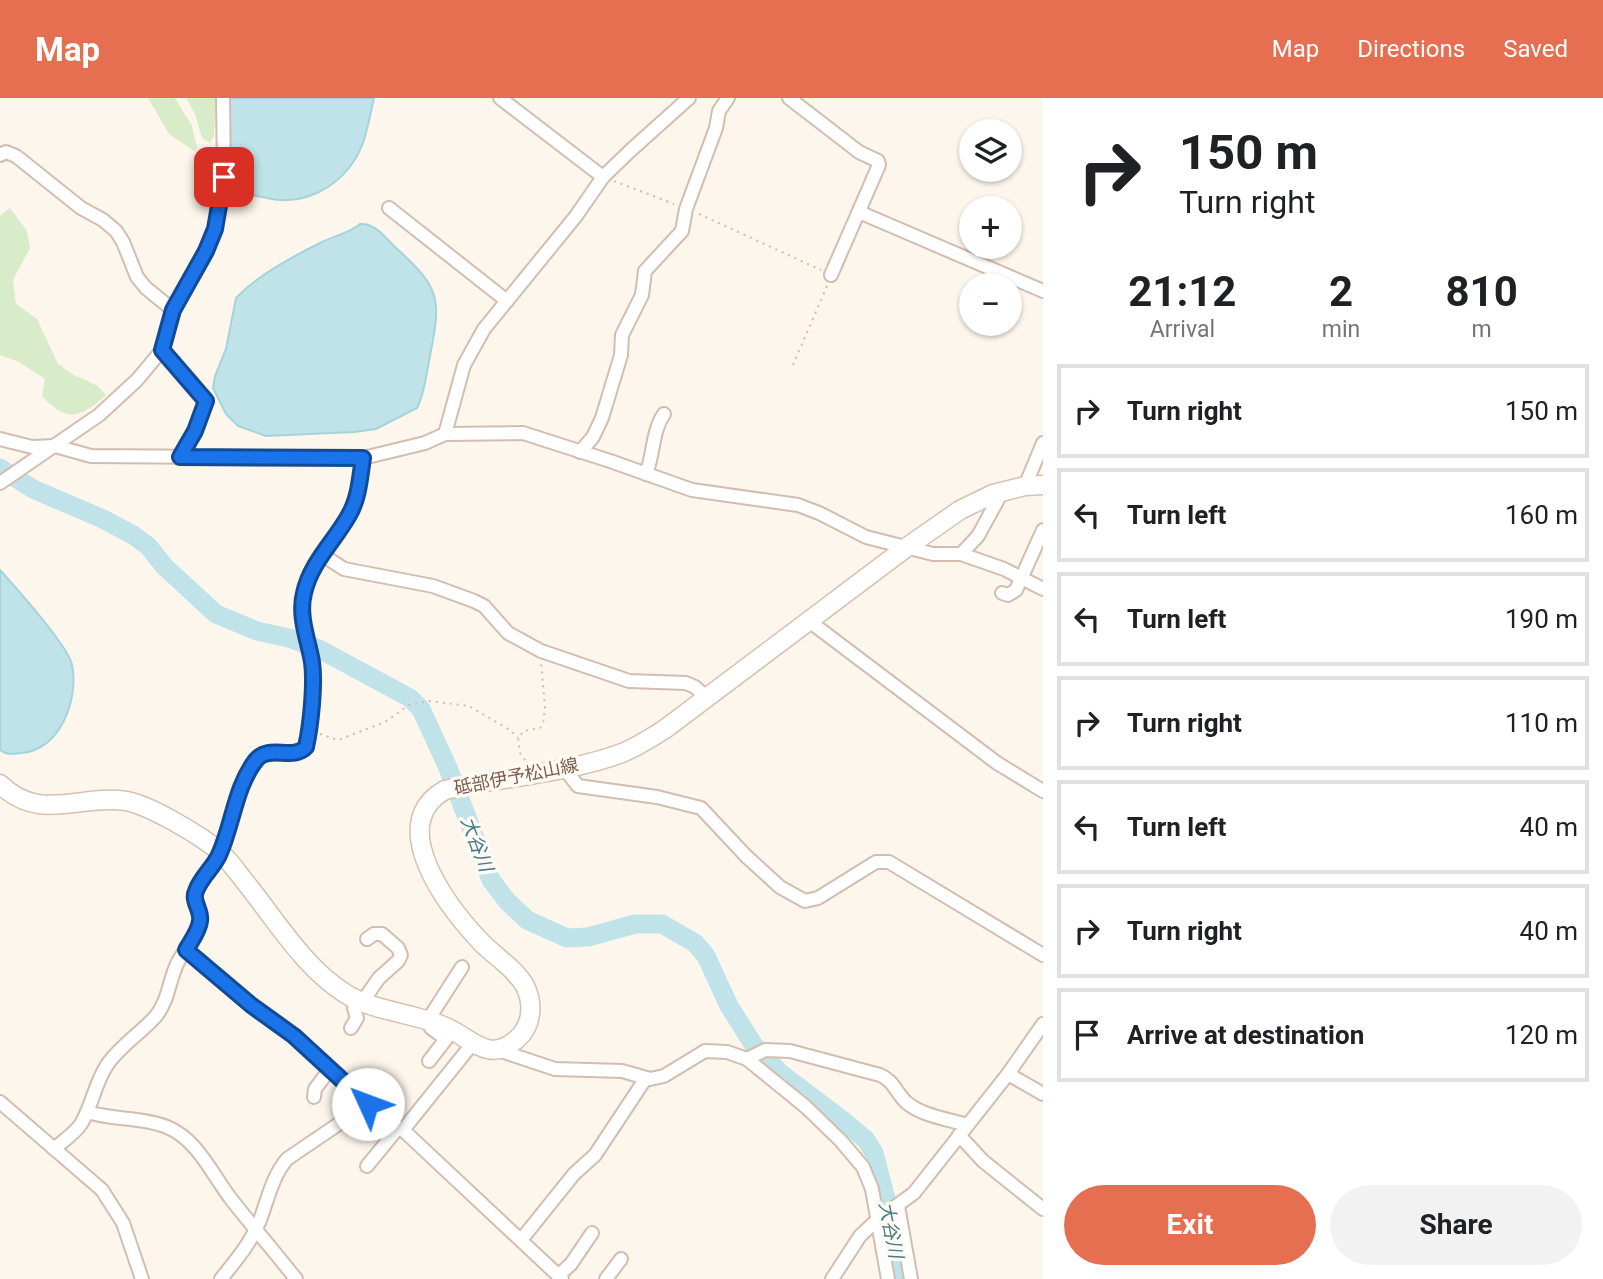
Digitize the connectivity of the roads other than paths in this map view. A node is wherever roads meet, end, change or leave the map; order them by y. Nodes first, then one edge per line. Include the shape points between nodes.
1 (223, 98) edge
2 (500, 98) edge
3 (690, 98) edge
4 (728, 98) edge
5 (789, 98) edge
6 (0, 155) edge
7 (603, 177) junction
8 (389, 208) dead end
9 (859, 212) junction
10 (831, 275) road end
11 (1043, 291) edge
12 (507, 301) junction
13 (173, 310) junction
14 (162, 350) junction
15 (664, 414) dead end
16 (445, 433) junction
17 (0, 439) edge
18 (1043, 443) edge
19 (55, 446) junction
20 (580, 452) junction
21 (180, 457) junction
22 (363, 458) junction
23 (646, 474) junction
24 (0, 483) edge
25 (1043, 485) edge
26 (1025, 486) junction
27 (1002, 492) junction
28 (1043, 530) edge
29 (907, 547) junction
30 (321, 554) junction
31 (961, 554) junction
32 (1020, 578) junction
33 (1043, 589) edge
34 (1002, 593) dead end
35 (810, 621) junction
36 (707, 698) junction
37 (563, 767) junction
38 (0, 784) edge
39 (1043, 791) edge
40 (220, 852) junction
41 (367, 939) dead end
42 (186, 950) junction
43 (1043, 955) edge
44 (462, 967) dead end
45 (360, 1000) junction
46 (430, 1021) junction
47 (1043, 1024) edge
48 (351, 1028) dead end
49 (474, 1043) junction
50 (498, 1051) junction
51 (755, 1055) junction
52 (429, 1061) dead end
53 (330, 1069) junction
54 (1008, 1074) junction
55 (646, 1078) junction
56 (1043, 1094) edge
57 (314, 1097) dead end
58 (0, 1102) edge
59 (368, 1104) junction
60 (87, 1112) junction
61 (400, 1129) junction
62 (963, 1130) junction
63 (54, 1149) junction
64 (367, 1166) dead end
65 (898, 1206) junction
66 (1043, 1209) edge
67 (877, 1220) junction
68 (256, 1229) junction
69 (592, 1233) dead end
70 (521, 1240) junction
71 (621, 1259) dead end
72 (560, 1277) edge
73 (142, 1279) edge
74 (220, 1279) edge
75 (296, 1279) edge
76 (606, 1279) edge
77 (832, 1279) edge
78 (888, 1279) edge
79 (911, 1279) edge

1 - 13 street via 224,177 218,219
2 - 7 street
3 - 7 street
4 - 20 street via 719,111 682,232 645,271 642,295 622,335 621,355 602,418
5 - 9 street via 859,152 878,161
6 - 13 street via 16,156 116,231 137,277
7 - 12 street
8 - 12 street
9 - 10 street
9 - 11 street
12 - 16 street via 464,365
13 - 14 street
14 - 19 street via 99,415
14 - 21 street via 206,401
15 - 23 street
16 - 20 street via 523,433
16 - 22 street via 399,451
17 - 19 street
18 - 26 street
19 - 21 street via 91,456
19 - 24 street
20 - 23 street
21 - 22 street
22 - 30 street via 350,515
23 - 29 street via 692,491 798,505 866,537
25 - 26 main road, 砥部伊予松山線
26 - 27 main road, 砥部伊予松山線
27 - 29 main road, 砥部伊予松山線 via 960,510
27 - 31 street via 978,536
28 - 32 street
29 - 31 street via 933,554
29 - 35 main road, 砥部伊予松山線
30 - 36 street via 344,569 433,586 474,601 508,633 541,651 629,681 686,683
30 - 40 street via 303,594 313,676 307,742 303,750 265,753 256,761 243,781
31 - 32 street
32 - 33 street
32 - 34 street via 1012,593
35 - 36 main road, 砥部伊予松山線
35 - 39 street via 997,763
36 - 37 main road, 砥部伊予松山線 via 636,746
37 - 43 street via 578,786 701,808 780,887 805,901 818,898 876,862 889,862
37 - 50 main road, 砥部伊予松山線 via 445,790 429,802 419,820 421,849 450,905 517,975 528,993 529,1022 517,1039
38 - 40 main road via 35,804 136,804
40 - 42 street via 195,892 201,920
40 - 45 main road via 301,953 338,988
41 - 45 street via 382,934 401,955
42 - 53 street
42 - 60 street via 158,1014 110,1061
44 - 46 street
45 - 46 main road via 392,1019
45 - 48 street
46 - 49 main road
46 - 52 street via 430,1028 446,1039
47 - 54 street
49 - 50 main road
49 - 61 street
50 - 55 street via 555,1069 622,1070
51 - 55 street via 705,1052 658,1079
51 - 62 street via 790,1051 880,1075 915,1108
51 - 67 street via 863,1167
53 - 57 street
53 - 59 street
54 - 56 street
54 - 62 street
55 - 70 street via 595,1154 573,1174
58 - 63 street
59 - 61 street
59 - 68 street via 287,1159
60 - 63 street via 74,1133
60 - 68 street via 151,1123 181,1134
61 - 64 street
61 - 70 street
62 - 65 street via 914,1193
62 - 66 street via 983,1161
63 - 73 street via 114,1206
65 - 67 street
65 - 79 street
67 - 77 street via 860,1236
67 - 78 street
68 - 74 street via 247,1248
68 - 75 street
69 - 72 street
70 - 72 street
71 - 76 street

